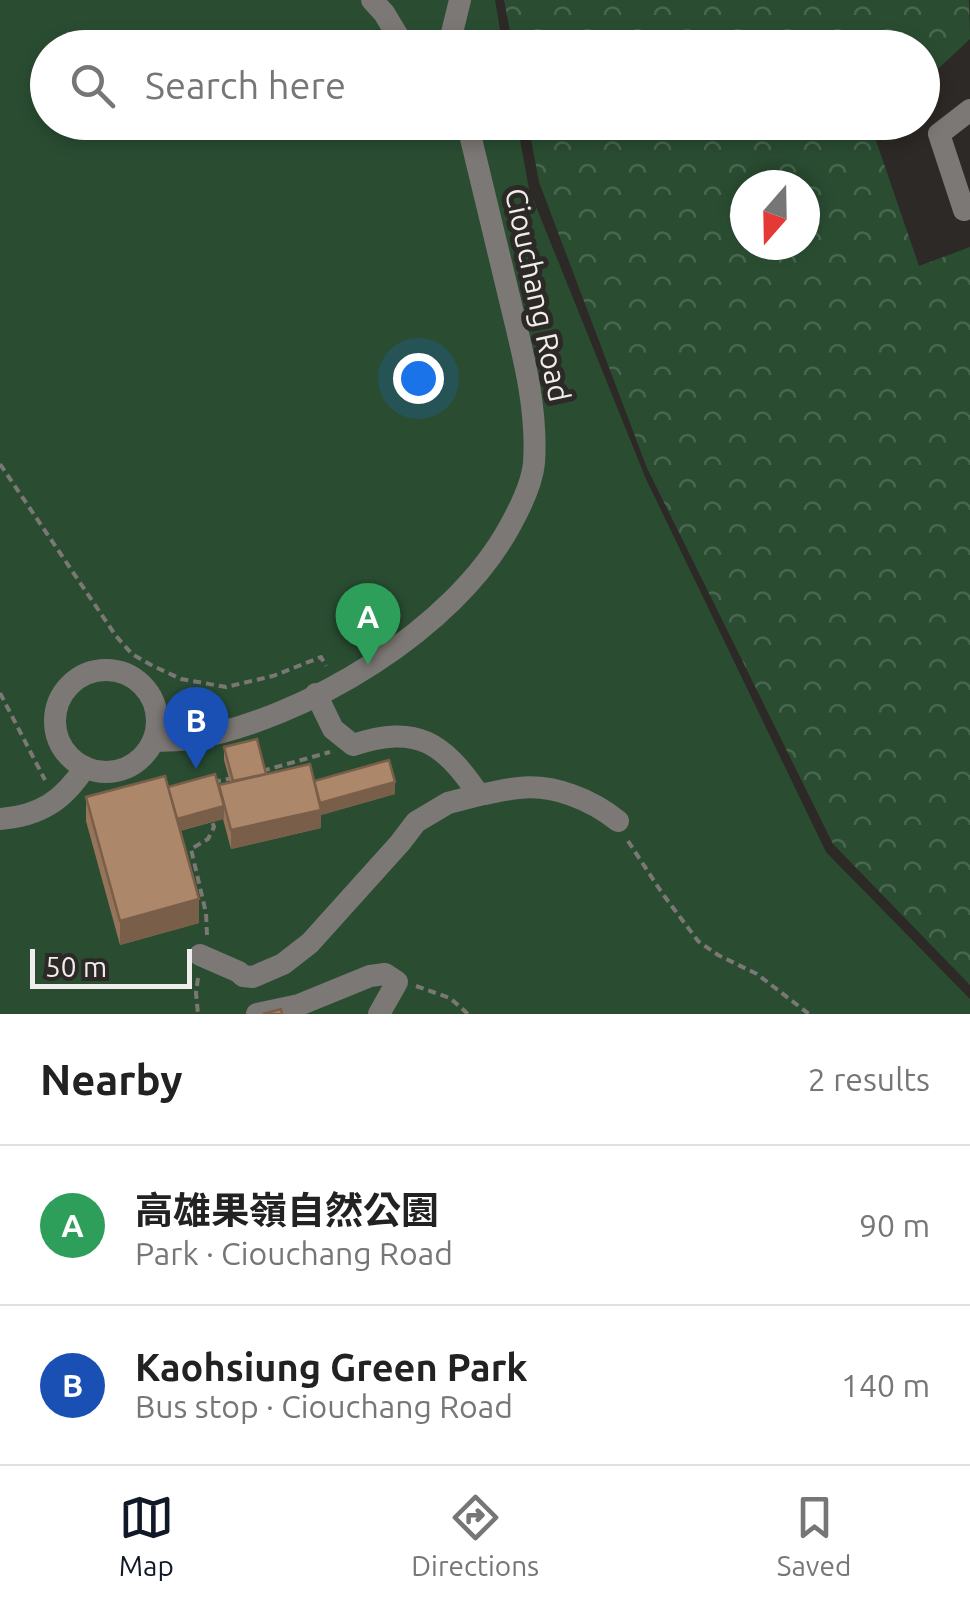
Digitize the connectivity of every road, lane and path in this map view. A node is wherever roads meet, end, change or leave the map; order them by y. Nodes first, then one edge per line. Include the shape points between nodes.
1 (372, 0) edge
2 (460, 0) edge
3 (394, 30) edge
4 (453, 30) edge
5 (970, 110) edge
6 (940, 133) edge
7 (940, 137) edge
8 (460, 140) edge
9 (471, 140) edge
10 (478, 170) junction
11 (964, 210) dead end
12 (0, 464) edge
13 (327, 689) junction
14 (0, 694) edge
15 (154, 741) junction
16 (353, 745) junction
17 (85, 767) junction
18 (249, 774) edge
19 (233, 778) edge
20 (200, 785) edge
21 (479, 795) junction
22 (54, 802) junction
23 (209, 813) edge
24 (0, 820) edge
25 (618, 821) joint
26 (208, 932) dead end
27 (200, 955) dead end
28 (243, 976) junction
29 (397, 982) junction
30 (256, 1014) edge
31 (379, 1014) edge
32 (468, 1014) edge
33 (809, 1014) edge

1 - 3 street
2 - 4 street
5 - 6 street
7 - 11 street
8 - 10 street
9 - 10 street, Ciouchang Road
10 - 13 street, Ciouchang Road via 522,350 534,468 496,552 464,589 412,636
12 - 13 path via 132,654 182,680 226,687 321,658
13 - 15 street, Ciouchang Road via 225,732
13 - 16 street via 333,729
14 - 22 path
15 - 17 street via 145,755 117,771
15 - 17 street via 156,707 136,678 120,671 85,674 60,698 55,714 62,746
16 - 18 path
16 - 21 street via 393,735 415,738 448,755
17 - 22 street
19 - 20 path
21 - 25 street via 552,790 600,807
21 - 28 street via 416,822 310,943 284,964
22 - 24 street via 22,818
23 - 26 path via 214,827 191,849
25 - 33 path via 698,941
27 - 28 street
28 - 30 street
29 - 30 street via 385,974 370,976 299,1005
29 - 31 street
29 - 32 path via 450,998

